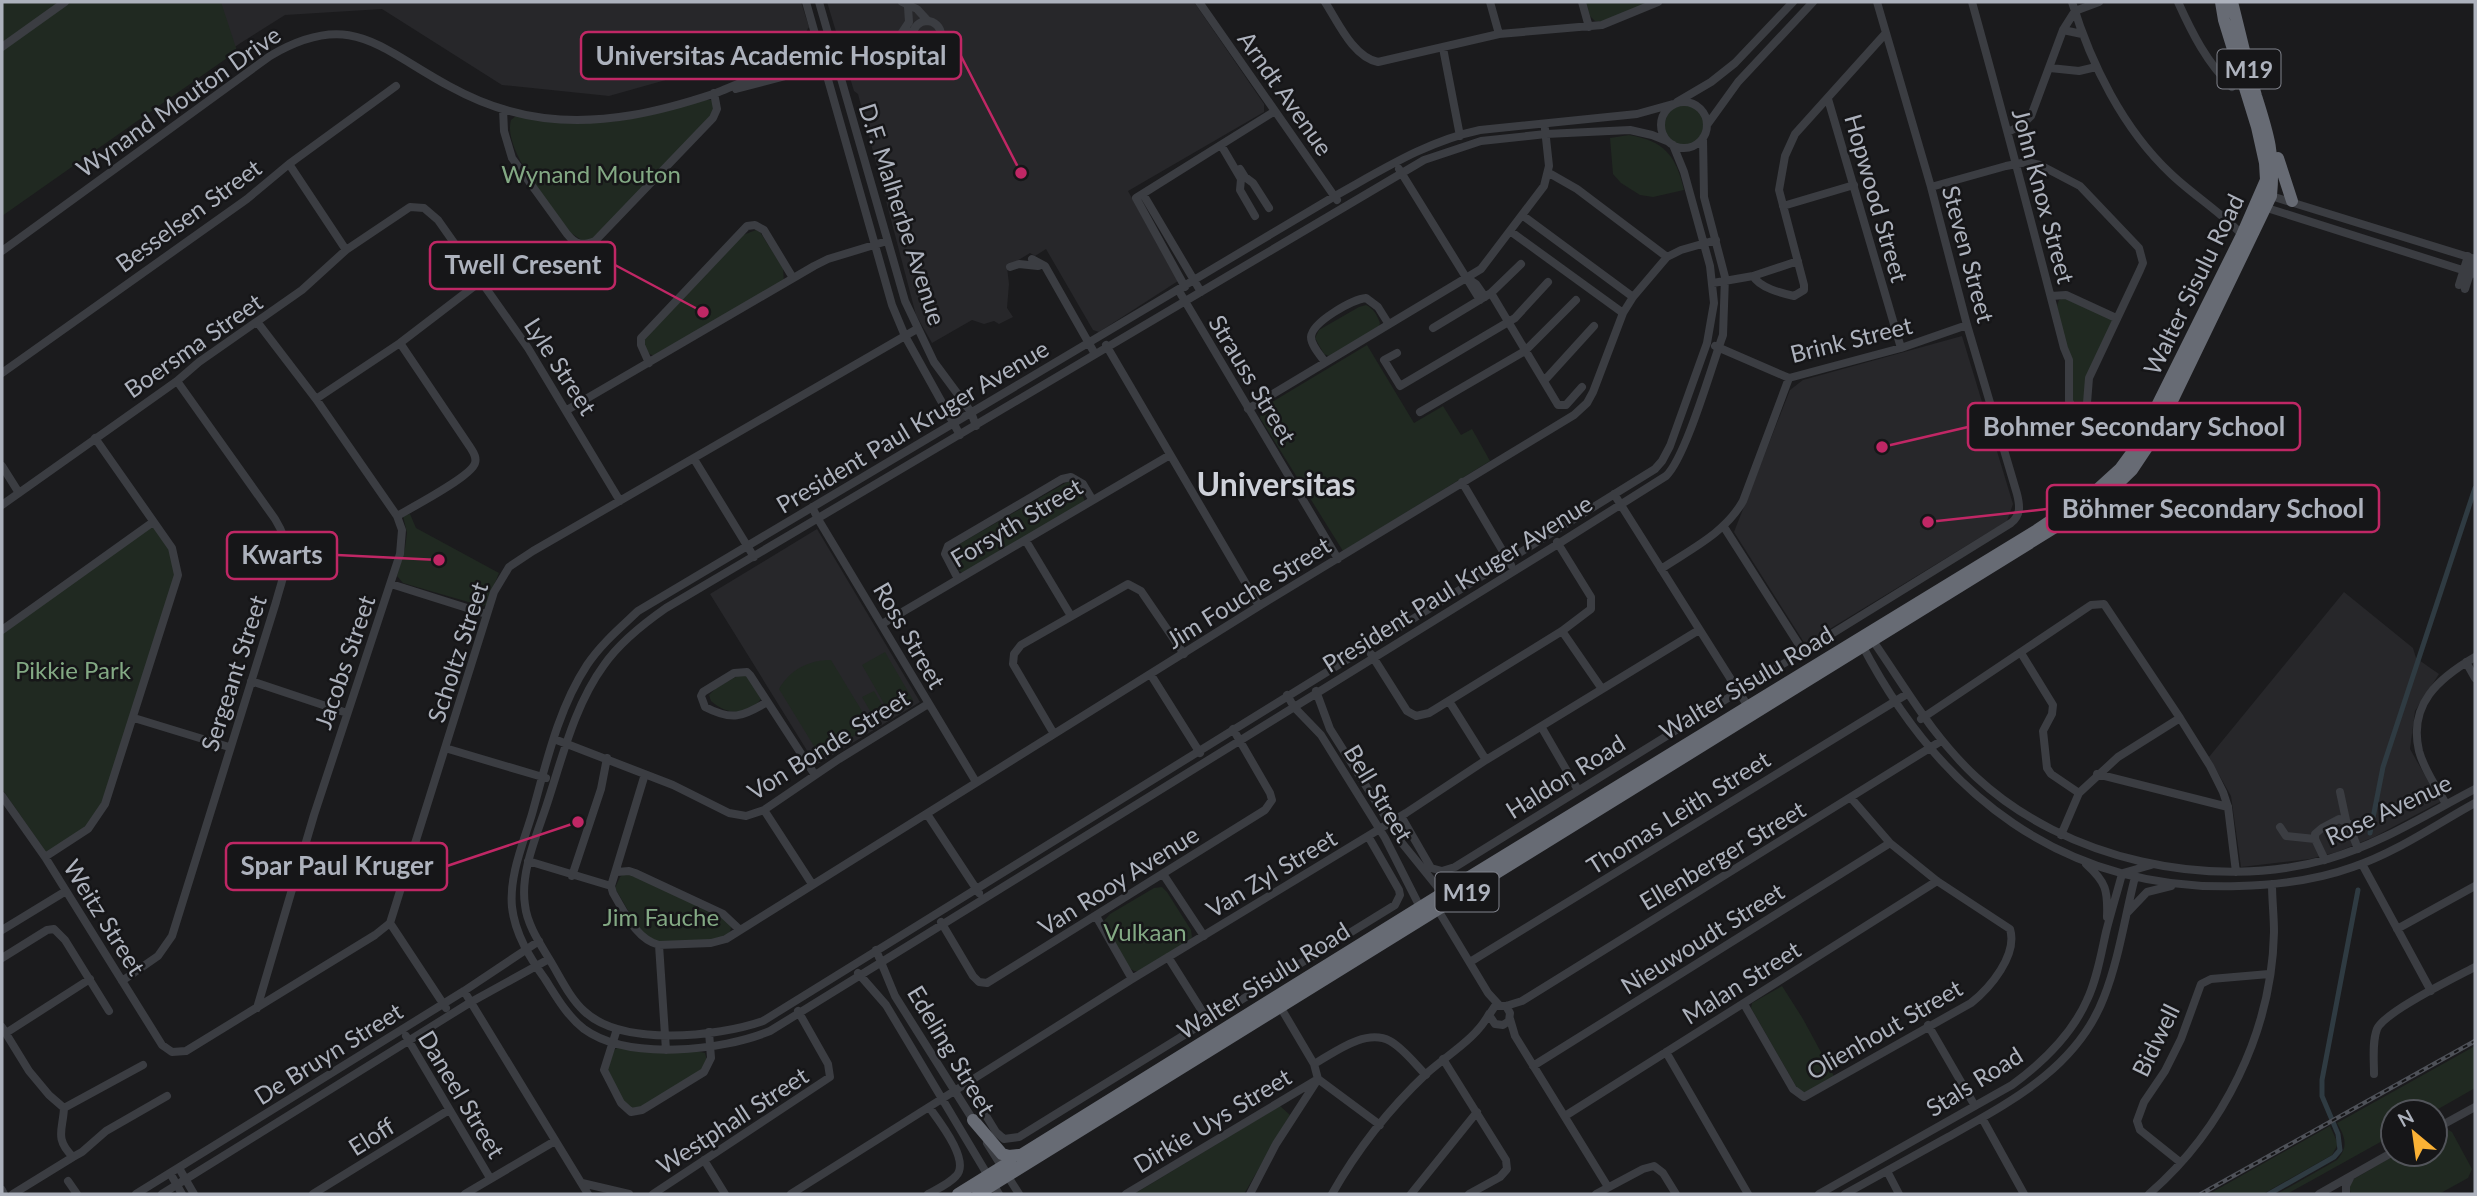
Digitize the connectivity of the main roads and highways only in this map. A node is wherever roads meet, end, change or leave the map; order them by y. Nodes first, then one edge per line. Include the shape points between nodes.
1 (2219, 2) edge
2 (2232, 2) edge
3 (2269, 135) junction
4 (2266, 180) junction
5 (2292, 201) road end
6 (2267, 202) junction
7 (2248, 222) junction
8 (2245, 239) junction
9 (1443, 902) junction
10 (1423, 913) junction
11 (973, 1120) road end
12 (1085, 1122) junction
13 (1021, 1155) junction
14 (1004, 1172) junction
15 (993, 1185) edge
16 (958, 1194) edge
17 (978, 1194) edge

1 - 4 highway, Walter Sisulu Road / M19 via 2257,127
2 - 3 highway, Walter Sisulu Road / M19
3 - 5 highway
3 - 6 highway, Walter Sisulu Road / M19 via 2273,171
4 - 6 highway
4 - 7 highway, Walter Sisulu Road / M19
6 - 7 highway
6 - 8 highway, Walter Sisulu Road / M19
7 - 8 highway, Walter Sisulu Road / M19
8 - 9 highway, Walter Sisulu Road / M19 via 2147,437 2101,493
9 - 10 highway, Walter Sisulu Road / M19
9 - 10 highway, Walter Sisulu Road / M19
10 - 12 highway, Walter Sisulu Road / M19
11 - 13 highway via 1002,1154
12 - 13 highway, Walter Sisulu Road / M19
12 - 14 highway, Walter Sisulu Road / M19
13 - 14 highway, Walter Sisulu Road / M19
14 - 15 highway, Walter Sisulu Road / M19
15 - 16 highway, Walter Sisulu Road / M19
15 - 17 highway, Walter Sisulu Road / M19

